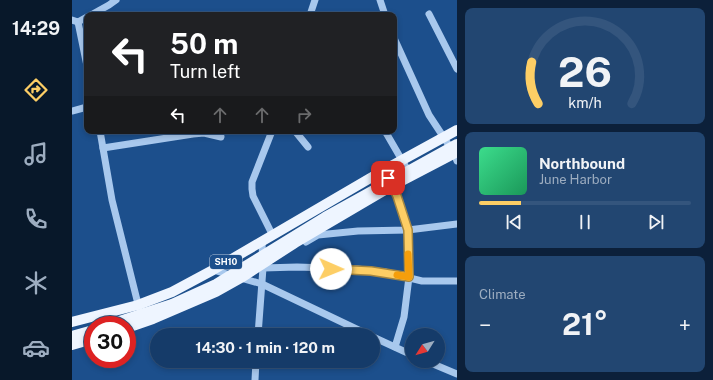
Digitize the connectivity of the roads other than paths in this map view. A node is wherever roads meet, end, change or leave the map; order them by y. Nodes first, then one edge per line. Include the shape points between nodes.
1 (116, 0) edge
2 (315, 0) edge
3 (380, 0) edge
4 (97, 12) edge
5 (311, 12) edge
6 (384, 12) edge
7 (429, 14) dead end
8 (76, 23) edge
9 (397, 45) edge
10 (84, 54) edge
11 (457, 69) edge
12 (84, 108) edge
13 (72, 111) edge
14 (457, 130) edge
15 (101, 134) edge
16 (192, 134) edge
17 (208, 134) edge
18 (271, 134) edge
19 (297, 134) edge
20 (387, 134) edge
21 (221, 137) dead end
22 (443, 138) junction
23 (308, 147) dead end
24 (103, 148) junction
25 (456, 152) edge
26 (402, 160) junction
27 (384, 170) junction
28 (411, 176) junction
29 (392, 186) junction
30 (457, 224) edge
31 (285, 228) junction
32 (408, 230) junction
33 (272, 234) junction
34 (262, 242) junction
35 (295, 243) junction
36 (263, 265) junction
37 (213, 270) junction
38 (409, 277) junction
39 (241, 278) junction
40 (457, 281) edge
41 (262, 284) junction
42 (138, 305) junction
43 (135, 316) edge
44 (72, 322) edge
45 (142, 323) junction
46 (136, 325) edge
47 (259, 328) edge
48 (354, 328) edge
49 (84, 333) edge
50 (72, 336) edge
51 (380, 340) edge
52 (84, 342) edge
53 (72, 346) edge
54 (396, 347) junction
55 (405, 352) edge
56 (256, 368) edge
57 (443, 368) edge
58 (457, 374) edge
59 (255, 380) edge

1 - 4 street
2 - 5 street
3 - 6 street
7 - 11 street
8 - 10 street
9 - 22 street via 429,115
12 - 13 street
14 - 22 main road, SH10
15 - 24 street
16 - 24 street
17 - 21 street
18 - 33 street via 252,182 252,189
19 - 23 street
20 - 26 street
22 - 25 street
22 - 26 main road, SH10
24 - 42 street via 112,200
25 - 28 main road
25 - 43 main road, bridge via 325,218 216,284 172,304
26 - 27 main road, SH10
26 - 28 street
27 - 29 street
27 - 31 main road, SH10
28 - 29 main road
29 - 32 street
29 - 35 main road
30 - 32 street
31 - 33 main road, SH10
31 - 35 street
32 - 35 street via 318,235 297,247
32 - 38 street
33 - 34 main road, SH10
34 - 36 street
34 - 37 main road, SH10
35 - 36 main road
36 - 38 street via 357,269
36 - 39 main road
36 - 41 street
37 - 39 street
37 - 42 main road, SH10 via 172,292
38 - 40 street via 422,281
38 - 54 street via 404,317
39 - 41 street
39 - 45 main road via 216,292
41 - 47 street
41 - 48 street
42 - 44 main road, SH10
42 - 45 street
45 - 46 main road
49 - 50 main road
51 - 54 street
52 - 53 main road
54 - 55 street
56 - 59 street
57 - 58 street

